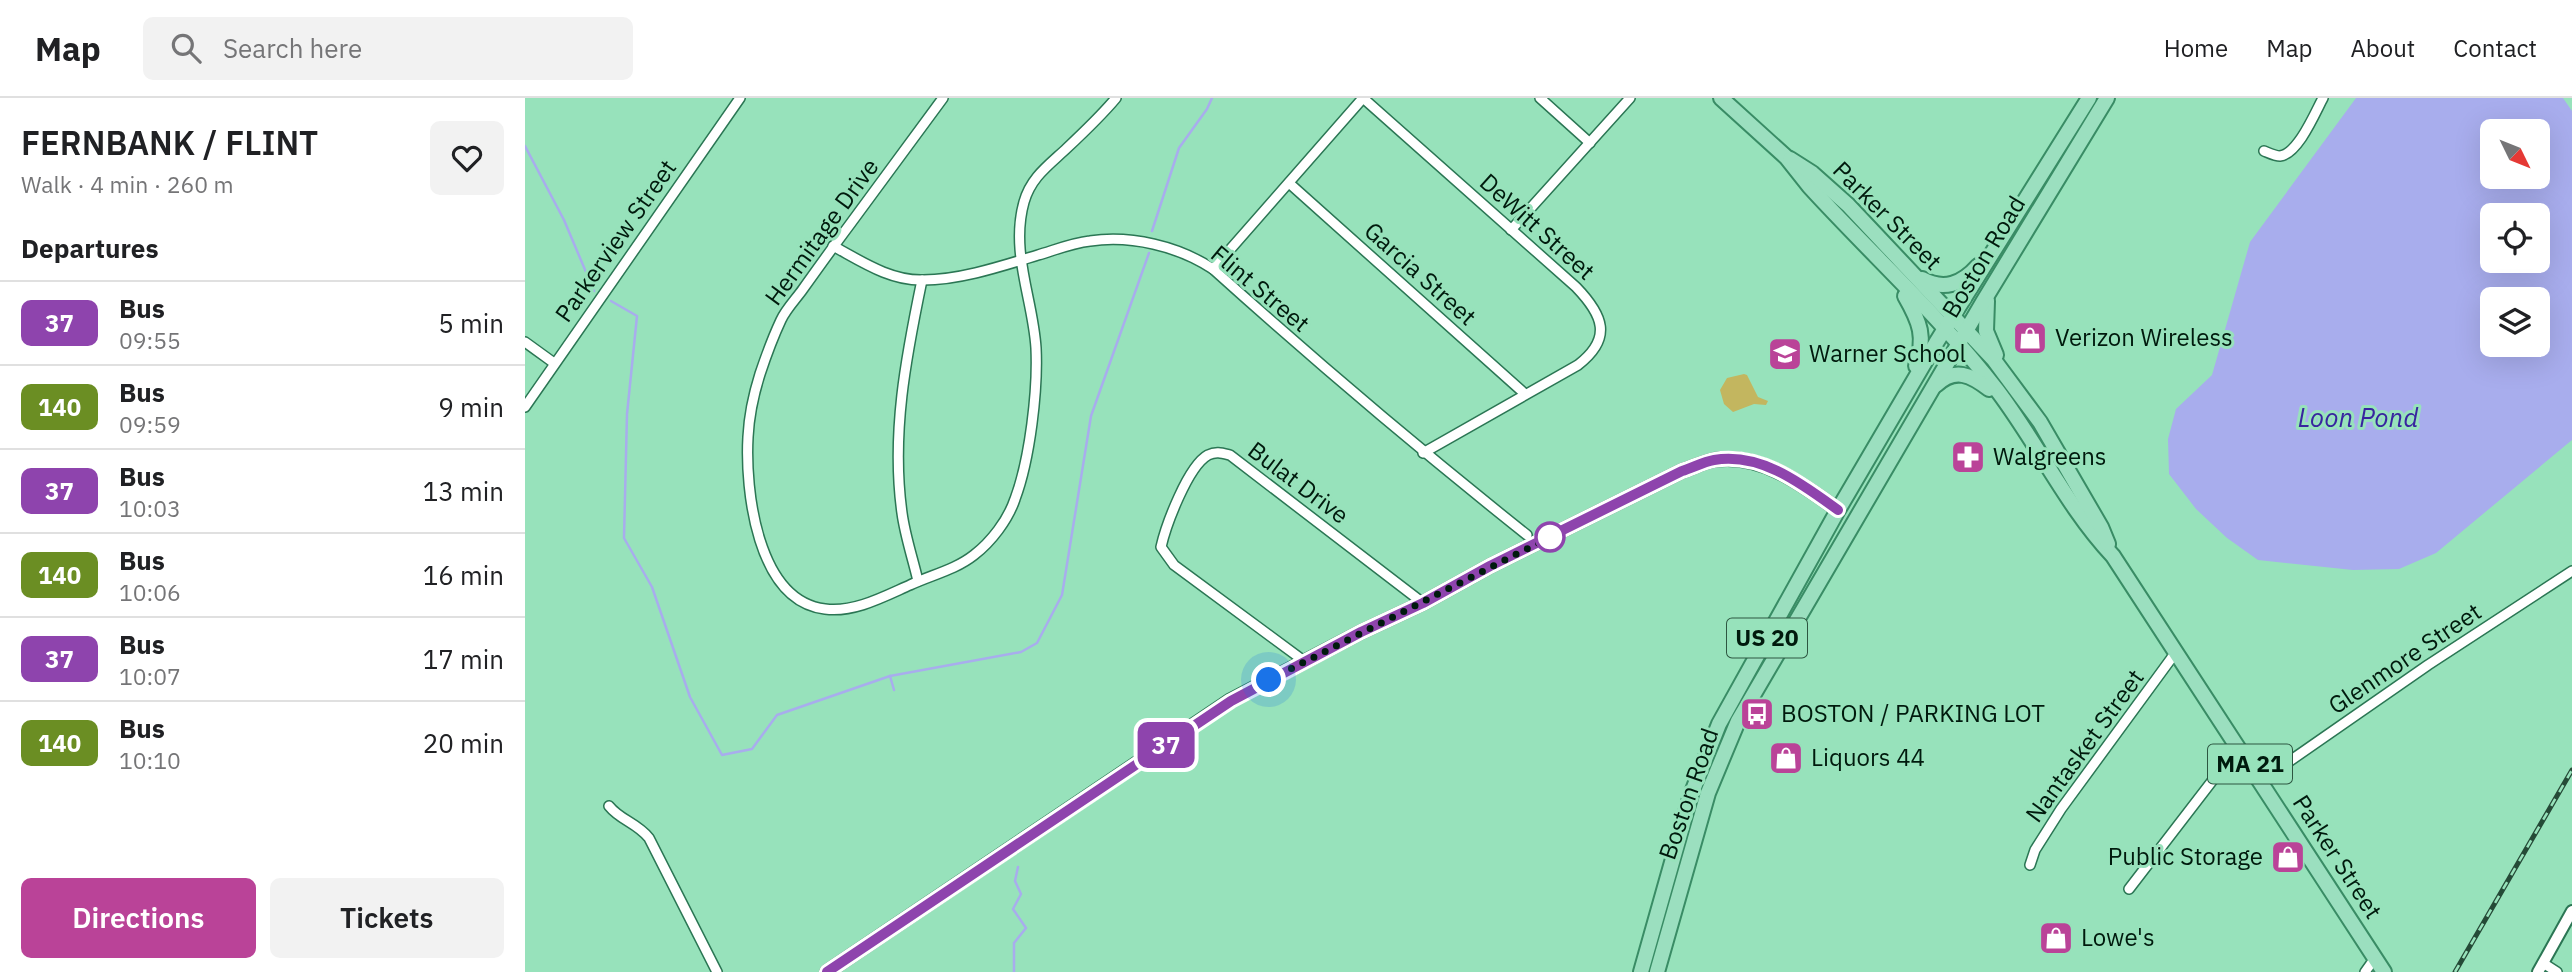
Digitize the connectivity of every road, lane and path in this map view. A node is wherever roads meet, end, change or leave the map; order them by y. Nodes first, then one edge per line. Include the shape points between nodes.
1 (740, 98) edge
2 (943, 98) edge
3 (1116, 98) edge
4 (1363, 98) edge
5 (1540, 98) edge
6 (1630, 98) edge
7 (1721, 98) edge
8 (2089, 98) edge
9 (2107, 98) edge
10 (2323, 98) edge
11 (1590, 143) junction
12 (2264, 151) dead end
13 (1786, 157) junction
14 (1289, 183) junction
15 (1511, 230) junction
16 (2003, 236) junction
17 (833, 246) junction
18 (1020, 261) junction
19 (1908, 268) junction
20 (1213, 269) junction
21 (1892, 274) junction
22 (922, 280) junction
23 (1994, 283) junction
24 (1953, 316) junction
25 (1945, 330) junction
26 (1966, 330) junction
27 (525, 342) edge
28 (1958, 344) junction
29 (554, 363) junction
30 (1931, 391) junction
31 (1525, 394) junction
32 (1905, 396) junction
33 (2023, 398) junction
34 (2006, 402) junction
35 (525, 407) edge
36 (1423, 453) junction
37 (1838, 510) junction
38 (1527, 535) dead end
39 (2113, 556) junction
40 (2572, 570) edge
41 (918, 581) junction
42 (1423, 603) junction
43 (2176, 652) junction
44 (1304, 662) junction
45 (2239, 746) junction
46 (2261, 781) junction
47 (609, 806) dead end
48 (2030, 865) dead end
49 (2129, 889) dead end
50 (2572, 911) edge
51 (2375, 958) junction
52 (2540, 968) edge
53 (717, 972) edge
54 (827, 972) edge
55 (1641, 972) edge
56 (1657, 972) edge
57 (2365, 972) edge
58 (2384, 972) edge
59 (2557, 972) edge

1 - 29 street, Parkerview Street
2 - 17 street, Hermitage Drive
3 - 18 street, Hermitage Drive via 1034,180 1021,216
4 - 14 street
4 - 15 street, DeWitt Street
5 - 11 street
6 - 11 street
7 - 13 main road, Parker Street
8 - 16 main road, Boston Road / US 20
9 - 23 main road, Boston Road / US 20
10 - 12 street via 2298,144 2287,154
11 - 15 street
13 - 19 main road, Parker Street via 1836,194
13 - 21 main road, Parker Street
14 - 20 street
14 - 31 street, Garcia Street
15 - 31 street, DeWitt Street via 1592,303 1602,329 1587,358
16 - 19 main road via 1975,270 1957,283 1929,283
16 - 24 main road, Boston Road / US 20
17 - 22 street, Flint Street via 896,277
17 - 41 street, Hermitage Drive via 782,318 760,374 748,433 750,496 759,537 789,591 804,603 825,610 871,602
18 - 20 street, Flint Street via 1089,241 1110,240 1162,246
18 - 22 street, Flint Street
18 - 41 street, Hermitage Drive via 1036,347 1031,426 1015,501 997,531 974,555
19 - 24 main road, Parker Street
20 - 36 street, Flint Street
21 - 25 main road, Parker Street
21 - 32 main road via 1921,330 1922,345
22 - 41 street via 908,350 897,450 902,515
23 - 26 main road, Boston Road / US 20
23 - 33 main road via 1986,304 1986,331
24 - 25 main road, Boston Road / US 20
24 - 26 main road, Parker Street / MA 21
25 - 28 main road, Parker Street / MA 21
25 - 32 main road, Boston Road / US 20
26 - 28 main road, Boston Road / US 20
26 - 33 main road, Parker Street / MA 21
27 - 29 street
28 - 30 main road, Boston Road / US 20
28 - 34 main road, Parker Street / MA 21
29 - 35 street, Parkerview Street
30 - 34 main road via 1942,379 1960,374 1972,376
30 - 56 main road, Boston Road / US 20 via 1732,735 1708,793
31 - 36 street, DeWitt Street
32 - 37 main road, Boston Road / US 20
33 - 39 main road, Parker Street / MA 21 via 2101,527
34 - 39 main road, Parker Street / MA 21 via 2092,532
36 - 38 street, Flint Street
37 - 42 main road via 1802,484 1763,465 1713,460 1682,471
37 - 55 main road, Boston Road / US 20 via 1705,755
39 - 43 main road, Parker Street / MA 21
40 - 46 street, Glenmore Street
42 - 44 main road
42 - 44 street, Bulat Drive via 1230,455 1216,452 1206,456 1184,488 1161,547 1174,565
43 - 45 main road, Parker Street / MA 21
43 - 48 street, Nantasket Street via 2061,809
44 - 54 main road via 1231,701
45 - 46 main road, Parker Street / MA 21
45 - 49 street
46 - 51 main road, Parker Street / MA 21
47 - 53 street via 617,816 641,827 649,838
50 - 52 street
51 - 57 street
51 - 58 main road, Parker Street / MA 21
52 - 59 street

